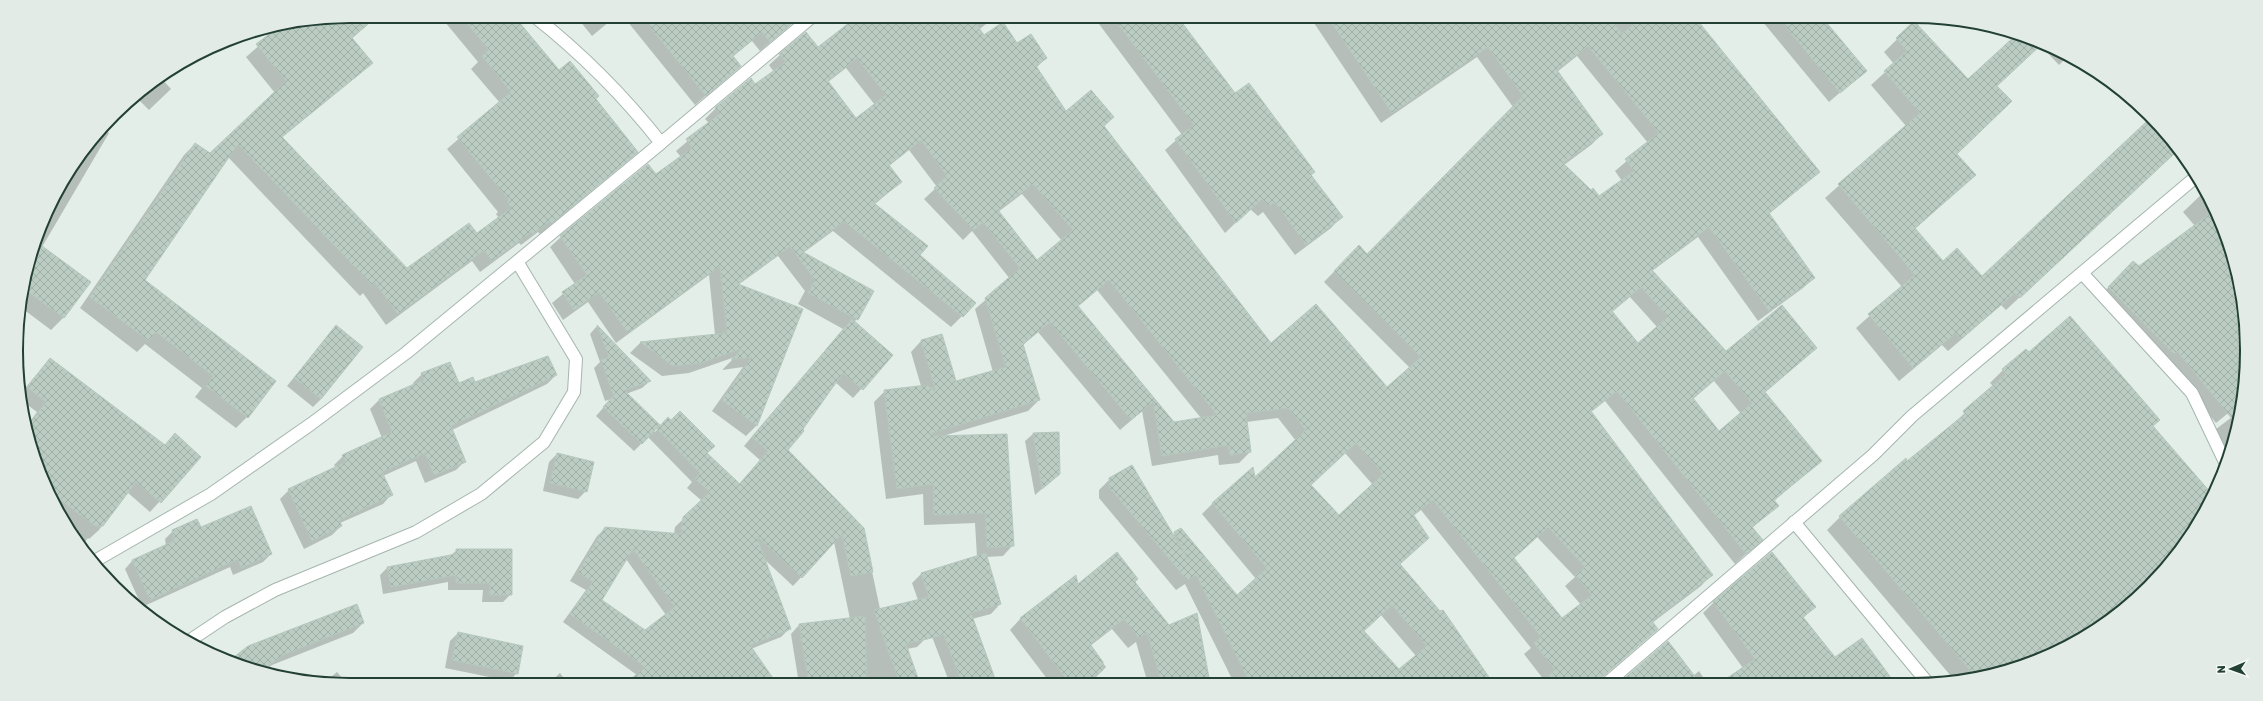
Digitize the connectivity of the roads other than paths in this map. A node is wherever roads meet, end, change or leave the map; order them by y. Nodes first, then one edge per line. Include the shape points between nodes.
1 (543, 23) edge
2 (805, 23) edge
3 (661, 143) junction
4 (2192, 180) edge
5 (518, 263) junction
6 (2082, 273) junction
7 (2223, 457) edge
8 (1794, 522) junction
9 (98, 559) edge
10 (194, 638) edge
11 (1923, 677) edge
12 (1613, 678) edge

1 - 3 street via 633,107
2 - 3 street
3 - 5 street
4 - 6 street
5 - 9 street via 406,353 286,442 211,494
5 - 10 street via 576,359 574,392 544,442 481,494 416,532 275,590 225,617
6 - 7 street via 2192,393
6 - 8 street via 1912,416 1873,455
8 - 11 street
8 - 12 street

